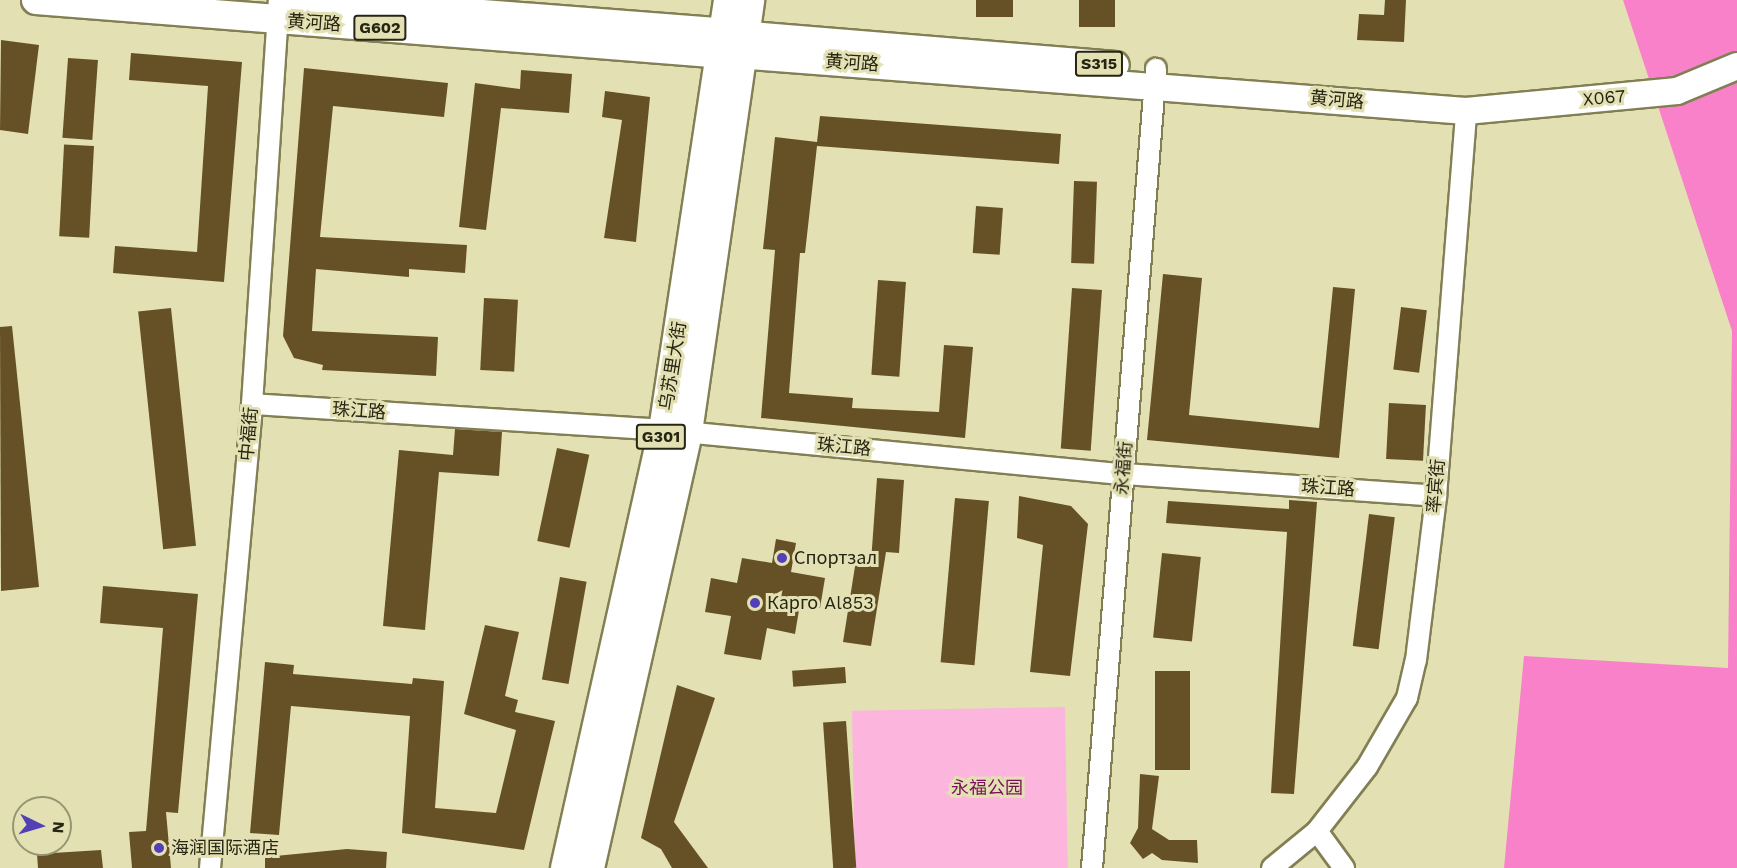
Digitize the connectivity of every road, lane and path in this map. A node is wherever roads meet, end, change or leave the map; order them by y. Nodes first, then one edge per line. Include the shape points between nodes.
1 (36, 0) edge
2 (301, 0) edge
3 (728, 0) edge
4 (750, 0) edge
5 (278, 10) edge
6 (736, 44) junction
7 (1737, 66) edge
8 (1156, 77) junction
9 (1466, 111) junction
10 (252, 404) junction
11 (675, 431) junction
12 (1124, 474) junction
13 (1436, 496) junction
14 (1317, 831) junction
15 (1338, 864) edge
16 (210, 868) edge
17 (566, 868) edge
18 (590, 868) edge
19 (1092, 868) edge
20 (1272, 868) edge

1 - 5 highway, 黄河路 / G602
2 - 6 highway, 黄河路 / G602
3 - 6 highway, 乌苏里大街 / G301
4 - 6 highway, 乌苏里大街 / G301
5 - 6 highway, 黄河路 / G602
5 - 10 street, 中福街
6 - 8 main road, 黄河路 / S315
6 - 11 highway, 乌苏里大街 / G301
7 - 9 main road, X067 / X067 via 1677,91
8 - 9 main road, 黄河路 / S315 via 1433,91 1449,95
8 - 12 street, 永福街
9 - 13 street, 率宾街
10 - 11 street, 珠江路
10 - 16 street, 中福街
11 - 12 street, 珠江路
11 - 17 highway, 乌苏里大街 / G301
11 - 18 highway, 乌苏里大街 / G301
12 - 13 street, 珠江路
12 - 19 street, 永福街
13 - 14 street, 率宾街 via 1423,616 1407,698 1367,767
14 - 15 street
14 - 20 street, 率宾街

